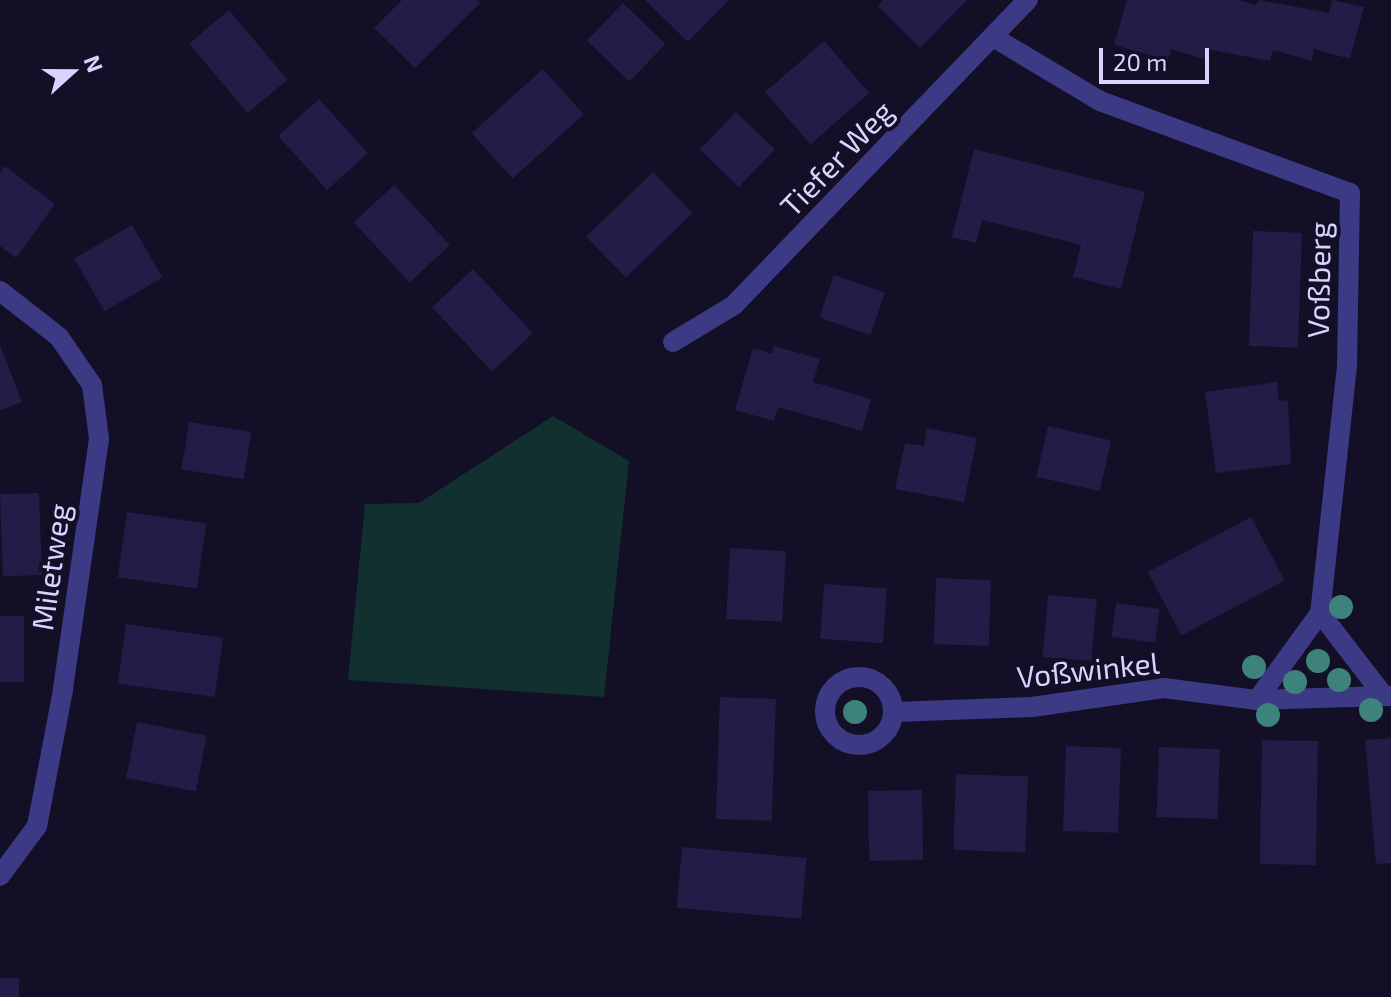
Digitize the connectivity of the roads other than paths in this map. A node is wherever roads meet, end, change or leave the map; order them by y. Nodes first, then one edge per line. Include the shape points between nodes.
1 (1028, 0) edge
2 (993, 37) junction
3 (0, 291) edge
4 (673, 342) dead end
5 (1320, 613) junction
6 (1387, 696) edge
7 (1257, 700) junction
8 (894, 712) dead end
9 (0, 876) edge

1 - 2 street, Tiefer Weg
2 - 4 street, Tiefer Weg via 734,305
2 - 5 street, Voßberg via 1100,101 1350,193 1347,366
3 - 9 street, Miletweg via 59,337 92,385 99,439 63,690 37,826
5 - 6 street
5 - 7 street, Voßberg
6 - 7 street, Voßwinkel
7 - 8 street, Voßwinkel via 1164,688 1032,707

